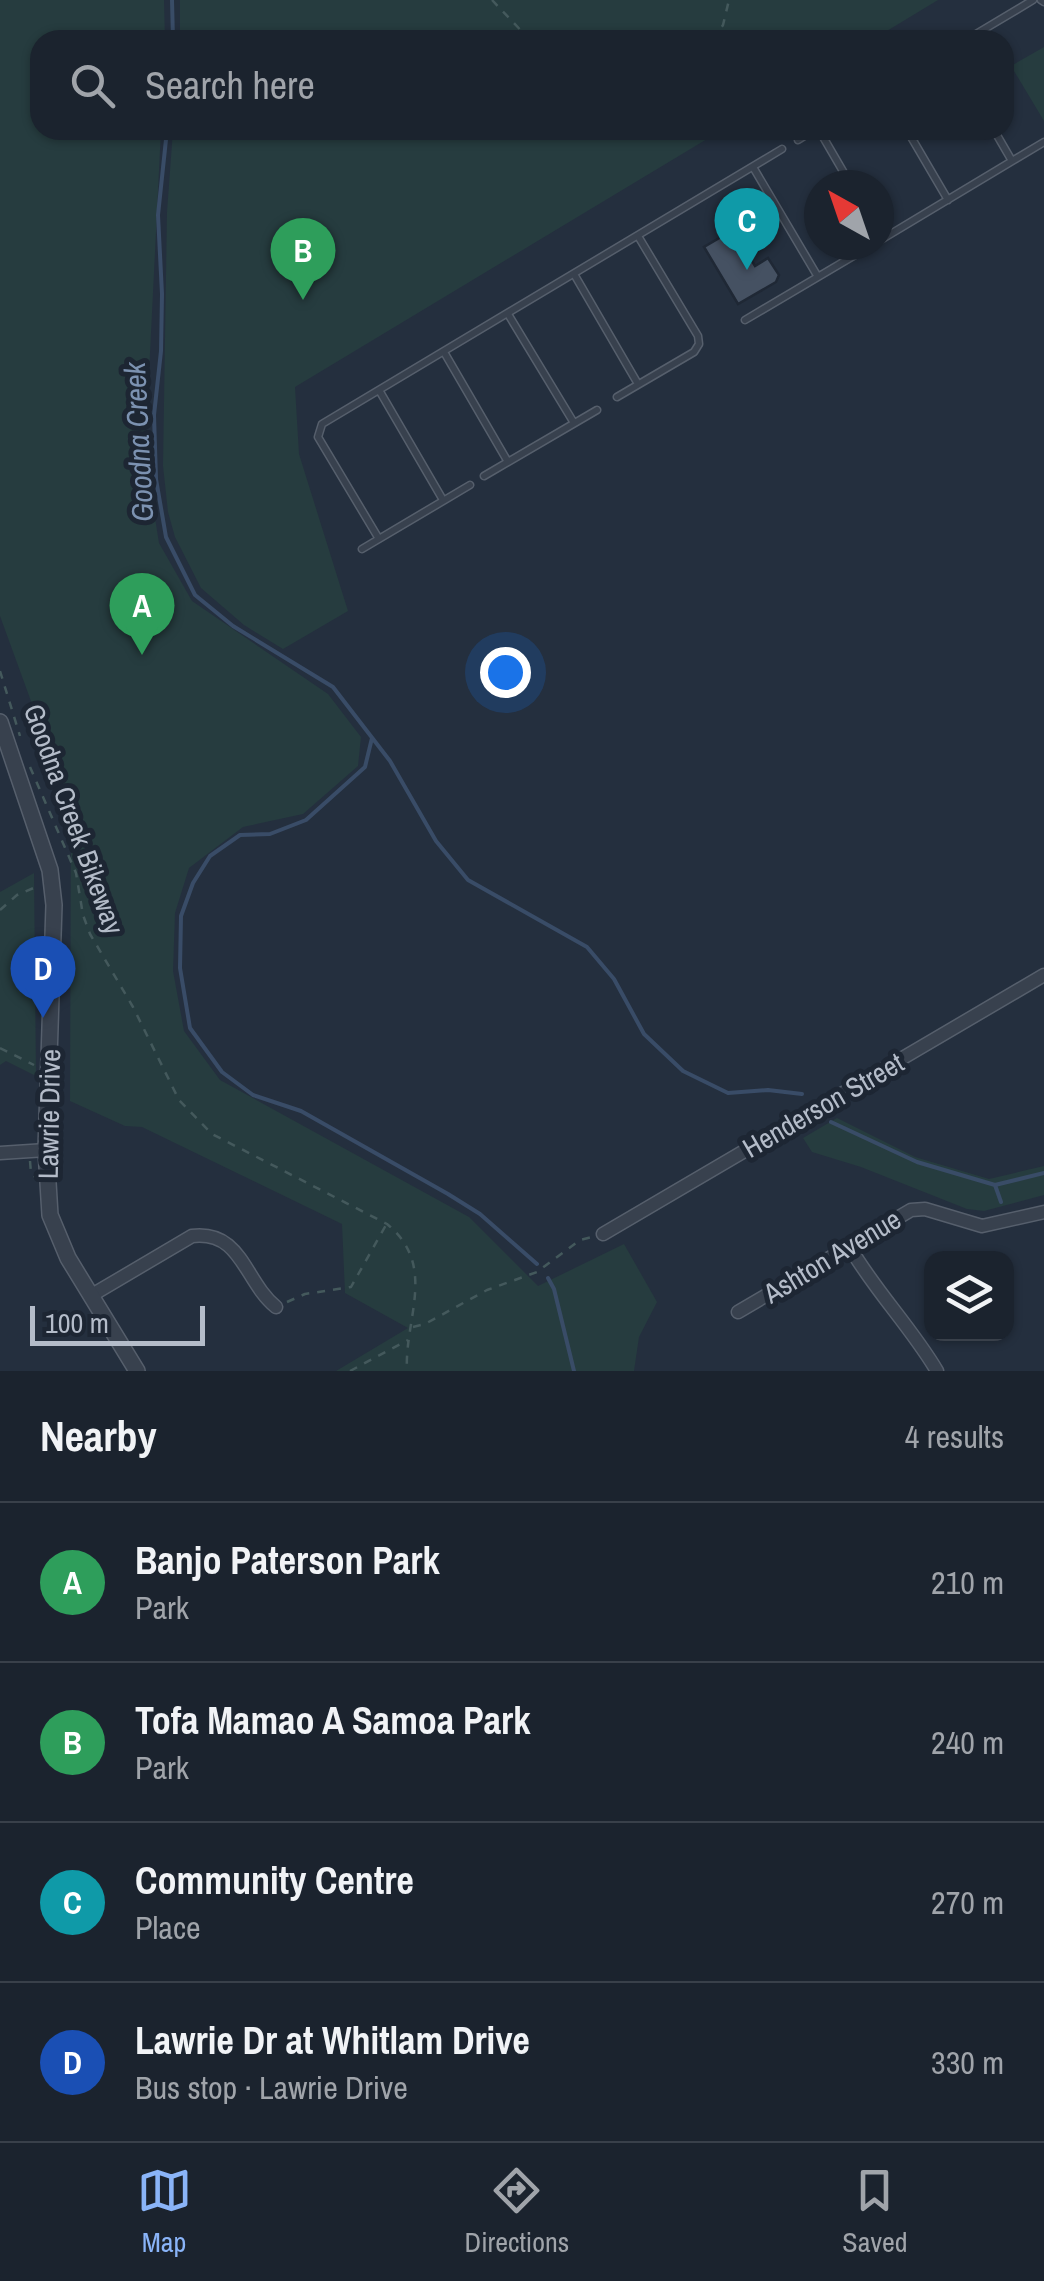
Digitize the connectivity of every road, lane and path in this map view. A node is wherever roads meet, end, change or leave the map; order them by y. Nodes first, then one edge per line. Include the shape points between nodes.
1 (492, 0) edge
2 (728, 0) edge
3 (1033, 0) edge
4 (520, 30) edge
5 (720, 30) edge
6 (983, 30) edge
7 (823, 140) edge
8 (912, 140) edge
9 (1000, 140) edge
10 (1044, 142) edge
11 (782, 149) dead end
12 (1012, 161) junction
13 (753, 167) junction
14 (842, 170) edge
15 (948, 200) junction
16 (894, 229) edge
17 (638, 236) junction
18 (847, 260) edge
19 (574, 274) junction
20 (818, 277) junction
21 (508, 314) junction
22 (745, 320) dead end
23 (444, 352) junction
24 (638, 384) junction
25 (379, 390) junction
26 (617, 397) dead end
27 (596, 410) dead end
28 (574, 423) junction
29 (508, 462) junction
30 (484, 476) dead end
31 (470, 485) dead end
32 (444, 500) junction
33 (379, 539) junction
34 (362, 550) dead end
35 (0, 671) edge
36 (0, 722) edge
37 (20, 736) dead end
38 (29, 764) dead end
39 (51, 880) junction
40 (0, 910) edge
41 (1044, 974) edge
42 (0, 1048) edge
43 (40, 1068) dead end
44 (46, 1150) junction
45 (0, 1153) edge
46 (1044, 1212) edge
47 (387, 1224) junction
48 (603, 1234) joint
49 (849, 1246) junction
50 (92, 1295) junction
51 (276, 1307) joint
52 (738, 1312) dead end
53 (413, 1327) junction
54 (410, 1340) junction
55 (137, 1371) edge
56 (350, 1371) edge
57 (407, 1371) edge
58 (937, 1371) edge

1 - 4 path
2 - 5 path
3 - 6 lane
7 - 14 lane
8 - 15 lane
9 - 12 lane
10 - 12 lane
11 - 13 lane
12 - 15 lane
13 - 17 lane
13 - 20 lane
15 - 16 lane
17 - 19 lane
17 - 24 lane via 699,344
18 - 20 lane
19 - 21 lane
19 - 24 lane
20 - 22 lane
21 - 23 lane
21 - 28 lane
23 - 25 lane
23 - 29 lane
24 - 26 lane
25 - 32 lane
25 - 33 lane via 322,424 318,434
27 - 28 lane
28 - 29 lane
29 - 30 lane
31 - 32 lane
32 - 33 lane
33 - 34 lane
35 - 37 path, Goodna Creek Bikeway
36 - 39 street, Lawrie Drive
38 - 47 path, Goodna Creek Bikeway via 76,873 90,934 178,1100 212,1134
39 - 40 path
39 - 44 street, Lawrie Drive
41 - 48 street, Henderson Street
42 - 43 path
44 - 45 street
44 - 50 street, Lawrie Drive via 50,1215
46 - 49 street, Ashton Avenue via 982,1226 911,1210
47 - 51 path via 351,1287 305,1294
47 - 53 path, Goodna Creek Bikeway via 414,1264
48 - 53 path via 580,1240 538,1272
49 - 52 street, Ashton Avenue
49 - 58 street
50 - 51 street via 192,1236 210,1234 238,1255
50 - 55 street, Lawrie Drive
53 - 54 path, Goodna Creek Bikeway
54 - 56 path
54 - 57 path, Goodna Creek Bikeway

